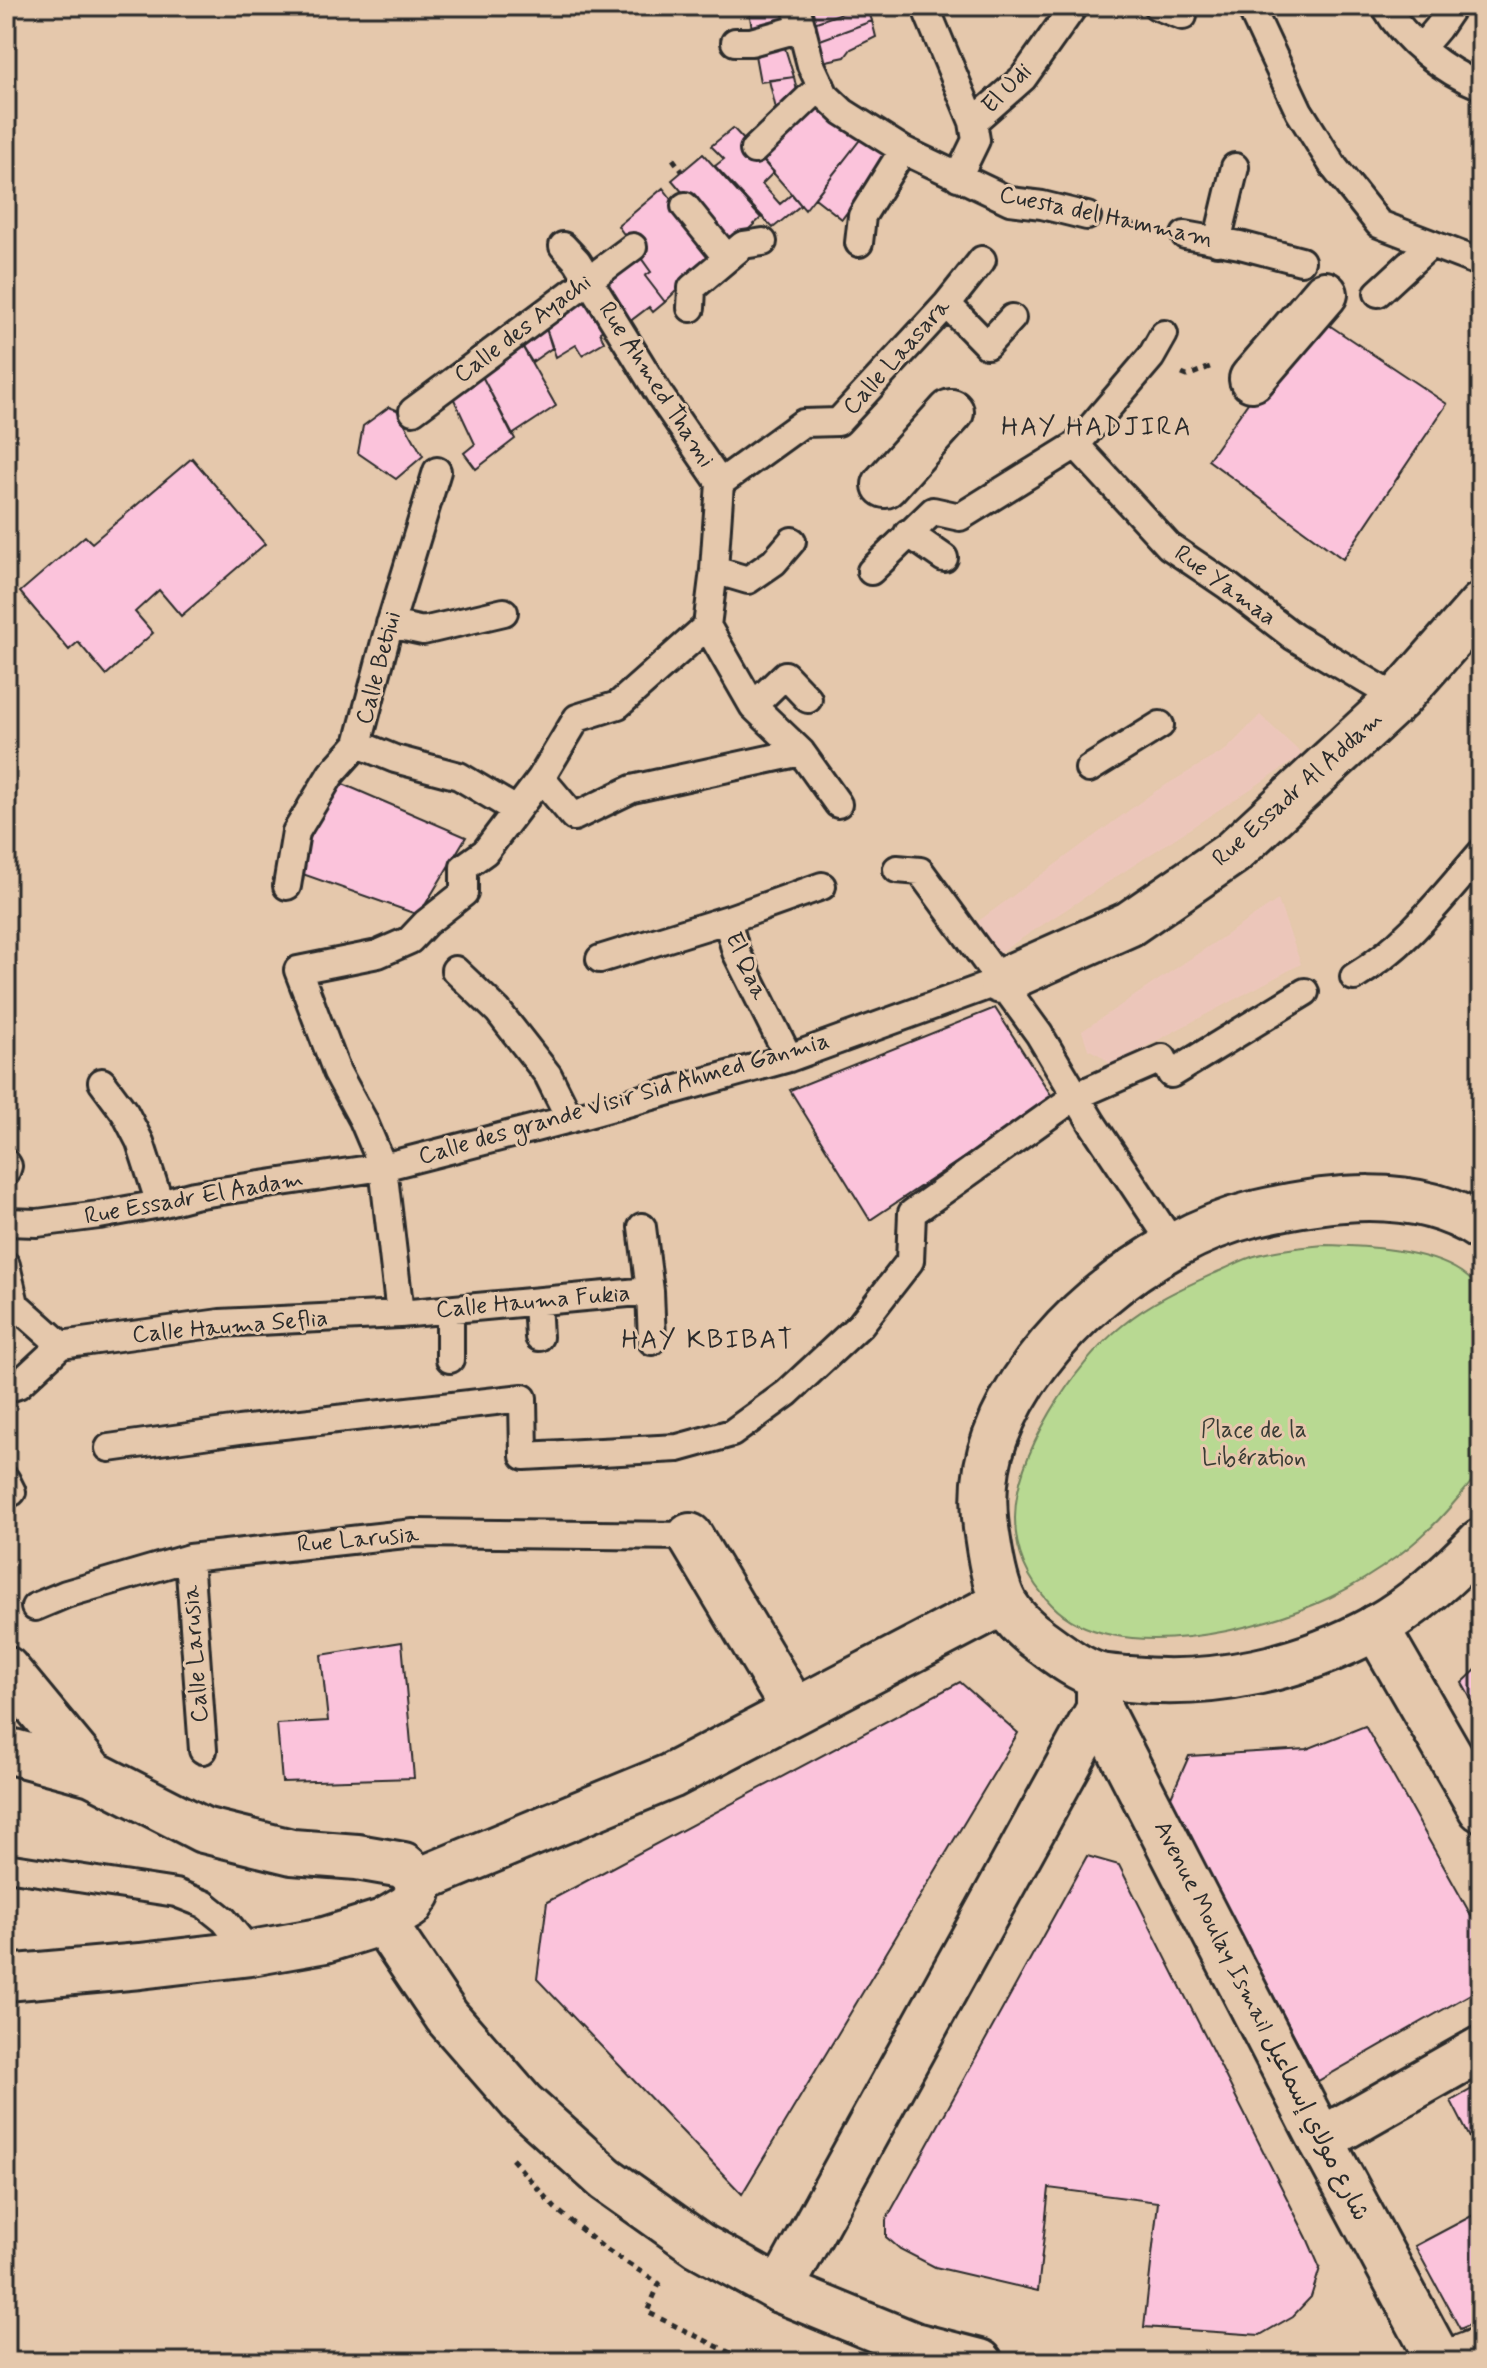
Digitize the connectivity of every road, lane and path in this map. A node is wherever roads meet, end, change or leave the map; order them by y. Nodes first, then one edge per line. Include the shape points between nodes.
1 (925, 6) edge
2 (1074, 6) edge
3 (1157, 6) edge
4 (1250, 6) edge
5 (1385, 6) edge
6 (1453, 6) edge
7 (1183, 16) dead end
8 (799, 17) edge
9 (735, 42) dead end
10 (1421, 48) junction
11 (821, 86) junction
12 (1481, 86) edge
13 (973, 122) junction
14 (754, 150) dead end
15 (903, 150) junction
16 (673, 159) dead end
17 (1235, 167) dead end
18 (682, 172) dead end
19 (958, 177) junction
20 (685, 206) dead end
21 (1087, 216) joint
22 (1185, 235) joint
23 (763, 242) dead end
24 (1217, 242) junction
25 (859, 243) dead end
26 (1430, 245) junction
27 (633, 247) dead end
28 (727, 258) junction
29 (982, 260) dead end
30 (576, 263) junction
31 (1481, 263) edge
32 (1313, 278) joint
33 (1378, 293) dead end
34 (947, 304) junction
35 (691, 308) dead end
36 (1012, 318) dead end
37 (1164, 334) dead end
38 (1151, 357) junction
39 (1252, 379) joint
40 (413, 411) dead end
41 (951, 412) dead end
42 (1076, 445) junction
43 (437, 471) dead end
44 (720, 483) junction
45 (885, 485) dead end
46 (908, 533) junction
47 (792, 541) dead end
48 (944, 558) dead end
49 (714, 570) junction
50 (871, 571) dead end
51 (1481, 605) edge
52 (504, 612) dead end
53 (390, 624) junction
54 (707, 626) junction
55 (808, 699) dead end
56 (1398, 699) junction
57 (753, 706) junction
58 (1160, 725) dead end
59 (358, 744) junction
60 (801, 752) junction
61 (1089, 769) dead end
62 (541, 778) junction
63 (838, 804) dead end
64 (516, 810) junction
65 (1481, 853) edge
66 (897, 869) dead end
67 (287, 886) dead end
68 (822, 886) dead end
69 (729, 919) junction
70 (600, 959) dead end
71 (455, 970) dead end
72 (1354, 977) dead end
73 (1001, 981) junction
74 (1305, 992) dead end
75 (789, 1058) junction
76 (102, 1082) dead end
77 (1076, 1096) junction
78 (570, 1119) junction
79 (6, 1163) edge
80 (383, 1167) junction
81 (6, 1172) edge
82 (160, 1204) junction
83 (6, 1222) edge
84 (642, 1227) dead end
85 (1481, 1227) edge
86 (1174, 1246) junction
87 (6, 1265) edge
88 (650, 1291) junction
89 (537, 1302) junction
90 (450, 1310) junction
91 (400, 1314) junction
92 (539, 1337) dead end
93 (652, 1341) dead end
94 (61, 1345) junction
95 (450, 1359) dead end
96 (6, 1389) edge
97 (109, 1448) dead end
98 (690, 1536) joint
99 (1481, 1541) edge
100 (189, 1558) junction
101 (1004, 1602) junction
102 (35, 1607) dead end
103 (1376, 1627) junction
104 (6, 1669) edge
105 (1099, 1692) junction
106 (794, 1710) junction
107 (6, 1750) edge
108 (203, 1750) dead end
109 (92, 1773) junction
110 (1481, 1809) edge
111 (6, 1867) edge
112 (420, 1880) junction
113 (383, 1922) junction
114 (251, 1953) junction
115 (6, 1978) edge
116 (1481, 2049) edge
117 (1321, 2140) junction
118 (682, 2234) junction
119 (780, 2290) junction
120 (1481, 2350) edge
121 (749, 2362) edge
122 (980, 2362) edge
123 (1440, 2362) edge
124 (1449, 2362) edge

1 - 13 lane
2 - 13 lane, El Udi via 1023,78
3 - 7 lane
4 - 26 lane via 1299,111 1334,167 1379,224
5 - 10 lane
6 - 10 lane
8 - 9 lane via 751,42
8 - 11 lane, Cuesta del Hammam
10 - 12 lane
11 - 14 lane
11 - 15 lane, Cuesta del Hammam via 843,112
13 - 19 lane, El Udi via 976,140
15 - 19 lane, Cuesta del Hammam
15 - 25 lane via 862,216
16 - 18 path
17 - 24 lane
19 - 21 lane, Cuesta del Hammam via 1010,201
20 - 28 lane
21 - 22 path, Cuesta del Hammam
22 - 24 lane, Cuesta del Hammam
23 - 28 lane via 743,245
24 - 32 lane, Cuesta del Hammam via 1240,245
26 - 31 lane
26 - 33 lane
27 - 30 lane, Calle des Ayachi
28 - 35 lane via 692,288
29 - 34 lane, Calle Laasara
30 - 40 lane, Calle des Ayachi
30 - 44 lane, Rue Ahmed Thami
32 - 39 street
34 - 36 lane via 987,345
34 - 44 lane, Calle Laasara via 838,422 803,423
37 - 38 lane
38 - 39 path via 1187,376 1217,365
38 - 42 lane
41 - 45 street
42 - 46 lane via 960,517 933,511
42 - 56 lane, Rue Yamaa via 1169,546 1294,637
43 - 53 lane, Calle Betiui
44 - 49 lane, Rue Ahmed Thami
46 - 48 lane
46 - 50 lane
47 - 49 lane via 748,580
49 - 54 lane, Rue Ahmed Thami
51 - 56 street, Rue Essadr Al Addam
52 - 53 lane via 423,631
53 - 59 lane, Calle Betiui
54 - 57 lane
54 - 62 lane via 618,705 577,718
55 - 57 lane via 785,675
56 - 73 street, Rue Essadr Al Addam via 1232,853 1129,924
57 - 60 lane
58 - 61 lane
59 - 64 lane via 459,776
59 - 67 lane, Calle Betiui via 331,774 296,832
60 - 62 lane via 632,789 574,817
60 - 63 lane
62 - 64 lane
64 - 80 lane via 485,852 464,867 464,893 410,940 378,954 298,970 337,1072
65 - 72 lane via 1421,923
66 - 73 lane via 920,871
68 - 69 lane, El Qaa
69 - 70 lane
69 - 75 lane, El Qaa via 736,952
71 - 78 lane via 498,1011 548,1075
73 - 75 lane, Calle des grande Visir Sid Ahmed Ganmia
73 - 77 lane
74 - 77 lane via 1171,1074 1163,1058
75 - 78 lane, Calle des grande Visir Sid Ahmed Ganmia
76 - 82 lane via 140,1142
77 - 86 lane
77 - 97 lane via 912,1213 910,1261 861,1324 787,1393 732,1433 678,1448 524,1456 523,1398
78 - 80 lane, Calle des grande Visir Sid Ahmed Ganmia
79 - 81 lane
80 - 82 lane, Rue Essadr El Aadam
80 - 91 lane
82 - 83 lane, Rue Essadr El Aadam via 37,1223
84 - 88 lane, Calle Hauma Fukia
85 - 86 street via 1455,1212 1374,1197 1296,1204 1236,1219
86 - 101 street via 1109,1287 1064,1329 1010,1402 994,1440 985,1484 985,1524
87 - 94 lane via 15,1304
88 - 89 lane, Calle Hauma Fukia
88 - 93 lane
89 - 90 lane, Calle Hauma Fukia
89 - 92 lane
90 - 91 lane, Calle Hauma Fukia
90 - 95 lane
91 - 94 lane, Calle Hauma Seflia via 220,1323
94 - 96 lane via 18,1385
98 - 100 lane, Rue Larusia via 414,1533
98 - 106 street
99 - 103 street via 1410,1606
100 - 102 lane, Rue Larusia
100 - 108 lane, Calle Larusia
101 - 105 street via 1025,1628 1073,1664
101 - 106 street
103 - 105 street via 1341,1645 1238,1676
103 - 110 street
104 - 109 street
105 - 117 street, Avenue Moulay Ismail شارع مولاي إسماعيل
105 - 119 street
106 - 112 street via 671,1776
107 - 109 street
109 - 112 street via 203,1830 292,1852 403,1865
111 - 114 lane via 176,1893 204,1904 224,1920
112 - 113 street via 410,1906
113 - 114 street via 325,1940
113 - 118 street via 447,2017 522,2103 606,2179
114 - 115 street
116 - 117 street
117 - 123 street, Avenue Moulay Ismail شارع مولاي إسماعيل
118 - 119 street
118 - 121 path via 647,2312
119 - 122 street via 914,2345
120 - 124 street

